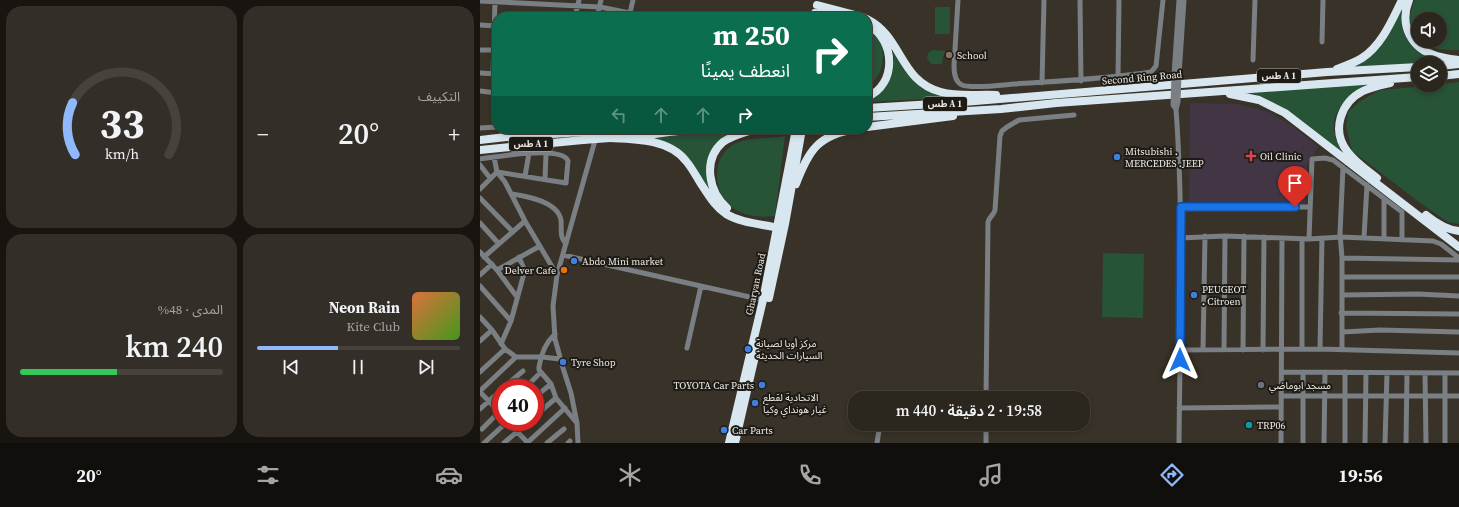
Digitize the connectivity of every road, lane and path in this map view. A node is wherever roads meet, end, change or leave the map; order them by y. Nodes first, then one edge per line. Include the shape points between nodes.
1 (601, 0) edge
2 (633, 0) edge
3 (958, 0) edge
4 (1044, 0) edge
5 (1080, 0) edge
6 (1119, 0) edge
7 (1163, 0) edge
8 (1179, 0) edge
9 (1184, 0) edge
10 (1255, 0) edge
11 (1323, 0) edge
12 (1402, 0) edge
13 (1409, 0) edge
14 (480, 1) edge
15 (495, 1) junction
16 (578, 3) edge
17 (600, 7) junction
18 (819, 9) edge
19 (495, 12) edge
20 (598, 12) edge
21 (618, 12) edge
22 (630, 12) edge
23 (836, 12) edge
24 (872, 22) edge
25 (480, 25) edge
26 (492, 26) edge
27 (872, 28) edge
28 (1322, 42) dead end
29 (480, 50) edge
30 (492, 50) edge
31 (1254, 60) dead end
32 (1459, 60) edge
33 (1459, 64) edge
34 (1447, 65) edge
35 (1411, 67) edge
36 (1327, 72) junction
37 (480, 73) edge
38 (492, 73) edge
39 (1459, 74) edge
40 (1177, 75) junction
41 (1447, 75) edge
42 (1118, 77) junction
43 (1411, 78) edge
44 (1411, 79) edge
45 (1081, 81) junction
46 (1042, 83) junction
47 (480, 91) edge
48 (492, 92) edge
49 (1217, 92) junction
50 (872, 95) edge
51 (1023, 97) junction
52 (872, 108) edge
53 (1001, 109) junction
54 (1074, 115) dead end
55 (872, 117) edge
56 (872, 126) edge
57 (492, 127) edge
58 (480, 128) edge
59 (597, 134) edge
60 (610, 134) joint
61 (656, 134) edge
62 (741, 134) edge
63 (795, 134) edge
64 (801, 134) edge
65 (836, 134) edge
66 (582, 136) junction
67 (627, 139) junction
68 (480, 140) edge
69 (480, 150) edge
70 (528, 152) junction
71 (546, 154) junction
72 (494, 157) junction
73 (480, 159) edge
74 (480, 165) edge
75 (1342, 167) junction
76 (497, 172) junction
77 (525, 176) junction
78 (491, 178) junction
79 (546, 179) junction
80 (1367, 185) junction
81 (480, 189) edge
82 (512, 194) junction
83 (480, 198) edge
84 (1384, 199) junction
85 (788, 205) junction
86 (1181, 207) junction
87 (1310, 208) junction
88 (525, 221) junction
89 (480, 223) edge
90 (781, 226) junction
91 (1459, 231) edge
92 (513, 232) junction
93 (1205, 236) junction
94 (1225, 236) junction
95 (1244, 236) junction
96 (1264, 237) junction
97 (1341, 237) junction
98 (1180, 238) junction
99 (1282, 238) junction
100 (1322, 238) junction
101 (1364, 238) junction
102 (1302, 239) junction
103 (1309, 239) junction
104 (1384, 239) junction
105 (1402, 240) junction
106 (499, 244) junction
107 (566, 244) junction
108 (540, 246) junction
109 (1459, 247) edge
110 (480, 252) edge
111 (563, 255) junction
112 (484, 256) junction
113 (519, 257) junction
114 (1342, 258) junction
115 (1459, 259) edge
116 (492, 264) junction
117 (497, 270) junction
118 (480, 275) edge
119 (557, 275) junction
120 (1342, 277) junction
121 (1459, 277) edge
122 (480, 286) edge
123 (701, 286) junction
124 (1342, 295) junction
125 (1459, 296) edge
126 (517, 297) junction
127 (763, 300) junction
128 (1341, 313) junction
129 (1459, 314) edge
130 (480, 317) edge
131 (511, 321) junction
132 (492, 330) junction
133 (1342, 332) junction
134 (1459, 332) edge
135 (555, 334) junction
136 (480, 341) edge
137 (501, 344) junction
138 (688, 348) dead end
139 (505, 349) junction
140 (1320, 349) junction
141 (1180, 350) junction
142 (1203, 350) junction
143 (1224, 350) junction
144 (1243, 350) junction
145 (1263, 350) junction
146 (1282, 350) junction
147 (1302, 350) junction
148 (1342, 350) junction
149 (1459, 353) edge
150 (516, 357) junction
151 (542, 357) junction
152 (560, 359) junction
153 (524, 371) dead end
154 (480, 372) edge
155 (542, 372) junction
156 (1282, 372) junction
157 (1303, 372) junction
158 (1325, 372) junction
159 (1345, 372) junction
160 (1366, 373) junction
161 (1387, 373) junction
162 (1407, 373) junction
163 (1425, 373) junction
164 (1445, 373) junction
165 (1459, 373) edge
166 (514, 379) edge
167 (535, 379) edge
168 (550, 384) junction
169 (544, 389) edge
170 (480, 391) edge
171 (986, 391) edge
172 (1281, 396) junction
173 (1303, 396) junction
174 (1325, 396) junction
175 (1345, 396) junction
176 (1366, 396) junction
177 (1386, 396) junction
178 (1407, 396) junction
179 (1426, 396) junction
180 (1445, 396) junction
181 (1459, 396) edge
182 (556, 398) junction
183 (492, 399) edge
184 (489, 402) junction
185 (492, 405) edge
186 (544, 408) edge
187 (565, 408) junction
188 (1179, 408) junction
189 (1282, 408) junction
190 (480, 409) edge
191 (492, 420) edge
192 (577, 423) junction
193 (482, 429) dead end
194 (564, 429) dead end
195 (498, 431) edge
196 (879, 431) edge
197 (986, 431) edge
198 (517, 432) joint
199 (484, 443) edge
200 (504, 443) edge
201 (527, 443) edge
202 (547, 443) edge
203 (578, 443) edge
204 (729, 443) edge
205 (735, 443) edge
206 (876, 443) edge
207 (986, 443) edge
208 (1179, 443) edge
209 (1281, 443) edge
210 (1302, 443) edge
211 (1324, 443) edge
212 (1345, 443) edge
213 (1365, 443) edge
214 (1385, 443) edge
215 (1406, 443) edge
216 (1426, 443) edge
217 (1445, 443) edge

1 - 17 street
2 - 22 street
3 - 46 street via 954,71 958,83 964,86 981,86
4 - 46 street
5 - 45 street
6 - 42 street
7 - 42 street via 1155,69 1151,72
8 - 40 street
9 - 40 street
10 - 31 street
11 - 28 street
12 - 36 highway via 1384,34 1369,53 1353,63
13 - 32 highway via 1405,19 1411,39 1419,48 1429,53
14 - 15 street
15 - 16 street
15 - 19 street
16 - 17 street
17 - 20 street
17 - 21 street
18 - 23 highway
24 - 51 highway via 889,36 915,78 931,89 952,94
25 - 26 street
27 - 50 highway via 883,38 890,60 888,74 882,86
29 - 30 street
33 - 34 highway
35 - 36 highway, Second Ring Road / طس A 1
36 - 51 highway, Second Ring Road / طس A 1
37 - 38 street
39 - 41 highway
40 - 86 street, bridge via 1173,105 1176,109
42 - 45 street
43 - 49 highway, Second Ring Road / طس A 1
44 - 91 highway via 1373,87 1363,91 1347,104 1341,113 1339,123 1342,144 1360,164 1431,219
45 - 46 street
47 - 48 street
49 - 53 highway, Second Ring Road / طس A 1
49 - 109 highway via 1259,100 1285,113
51 - 52 highway, Second Ring Road / طس A 1
53 - 55 highway, Second Ring Road / طس A 1
53 - 56 highway
54 - 171 street via 1019,120 1002,131 1000,136 995,210 988,222
57 - 58 street
59 - 107 street
60 - 66 highway, bridge
60 - 67 highway
61 - 67 highway
62 - 90 highway via 722,144 712,159 711,181 716,195 733,212
63 - 90 highway, Gharyan Road
64 - 85 highway, Gharyan Road
65 - 85 highway via 816,146 807,159
66 - 68 highway, طس A 1
66 - 69 highway, طس A 1
67 - 90 highway via 663,145 677,152 686,160 708,195 726,214 748,222
70 - 71 street
70 - 72 street
70 - 77 street
71 - 79 street
71 - 79 street via 561,155 568,161 566,183
72 - 73 street
72 - 76 street
74 - 78 street
75 - 80 street
75 - 87 street via 1330,158 1312,159
75 - 97 street
76 - 77 street
76 - 78 street
76 - 82 street
77 - 79 street
78 - 81 street
80 - 84 street
80 - 101 street
82 - 88 street
82 - 107 street via 534,198 554,208 560,216 561,235
83 - 92 street
84 - 104 street
84 - 105 street via 1402,212
85 - 90 highway, Gharyan Road
86 - 87 street
86 - 98 street
87 - 103 street
88 - 92 street
88 - 108 street
89 - 106 street
90 - 127 highway, Gharyan Road
90 - 205 highway, Gharyan Road
92 - 106 street
93 - 94 street
93 - 98 street
93 - 142 street
94 - 95 street
94 - 143 street
95 - 96 street
95 - 144 street
96 - 99 street
96 - 145 street
97 - 100 street
97 - 101 street
97 - 114 street
98 - 141 street
99 - 102 street
99 - 146 street
100 - 103 street
100 - 140 street
101 - 104 street
102 - 103 street
102 - 147 street
104 - 105 street
105 - 115 street via 1438,242
106 - 112 street
107 - 111 street
108 - 113 street
108 - 119 street
110 - 112 street
111 - 119 street
111 - 123 street
112 - 116 street
113 - 117 street
113 - 126 street via 524,271
114 - 115 street
114 - 120 street
116 - 117 street
116 - 118 street
117 - 126 street
119 - 135 street via 553,306
120 - 121 street
120 - 124 street
122 - 131 street
123 - 127 street
123 - 138 street
124 - 125 street
124 - 128 street
126 - 131 street
127 - 204 highway, Gharyan Road
128 - 129 street
128 - 133 street
130 - 132 street
131 - 137 street
132 - 136 street
132 - 137 street
133 - 134 street
133 - 148 street
135 - 151 street via 544,347
135 - 152 street
137 - 139 street
139 - 150 street
139 - 154 street
140 - 147 street
140 - 148 street
141 - 142 street
141 - 188 street
142 - 143 street
143 - 144 street
144 - 145 street
145 - 146 street
146 - 147 street
146 - 156 street
148 - 149 street
150 - 151 street
150 - 170 street
151 - 152 street
151 - 155 street via 539,367
152 - 192 street
153 - 166 street
155 - 167 street
155 - 168 street
156 - 157 street
156 - 172 street
157 - 158 street
157 - 173 street
158 - 159 street
158 - 174 street
159 - 160 street
159 - 175 street
160 - 161 street
160 - 176 street
161 - 162 street
161 - 177 street
162 - 163 street
162 - 178 street
163 - 164 street
163 - 179 street
164 - 165 street
164 - 180 street
168 - 169 street
168 - 182 street
170 - 184 street
172 - 173 street
172 - 189 street
173 - 174 street
173 - 210 street
174 - 175 street
174 - 211 street
175 - 176 street
175 - 212 street
176 - 177 street
176 - 213 street
177 - 178 street
177 - 214 street
178 - 179 street
178 - 215 street
179 - 180 street
179 - 216 street
180 - 181 street
180 - 217 street
182 - 186 street
182 - 187 street
183 - 184 street
184 - 185 street
184 - 190 street
187 - 192 street
187 - 201 street
188 - 189 street
188 - 208 street
189 - 209 street
191 - 193 street
192 - 203 street
194 - 202 street
195 - 199 street
196 - 206 street
197 - 207 street
198 - 200 street
198 - 201 street

